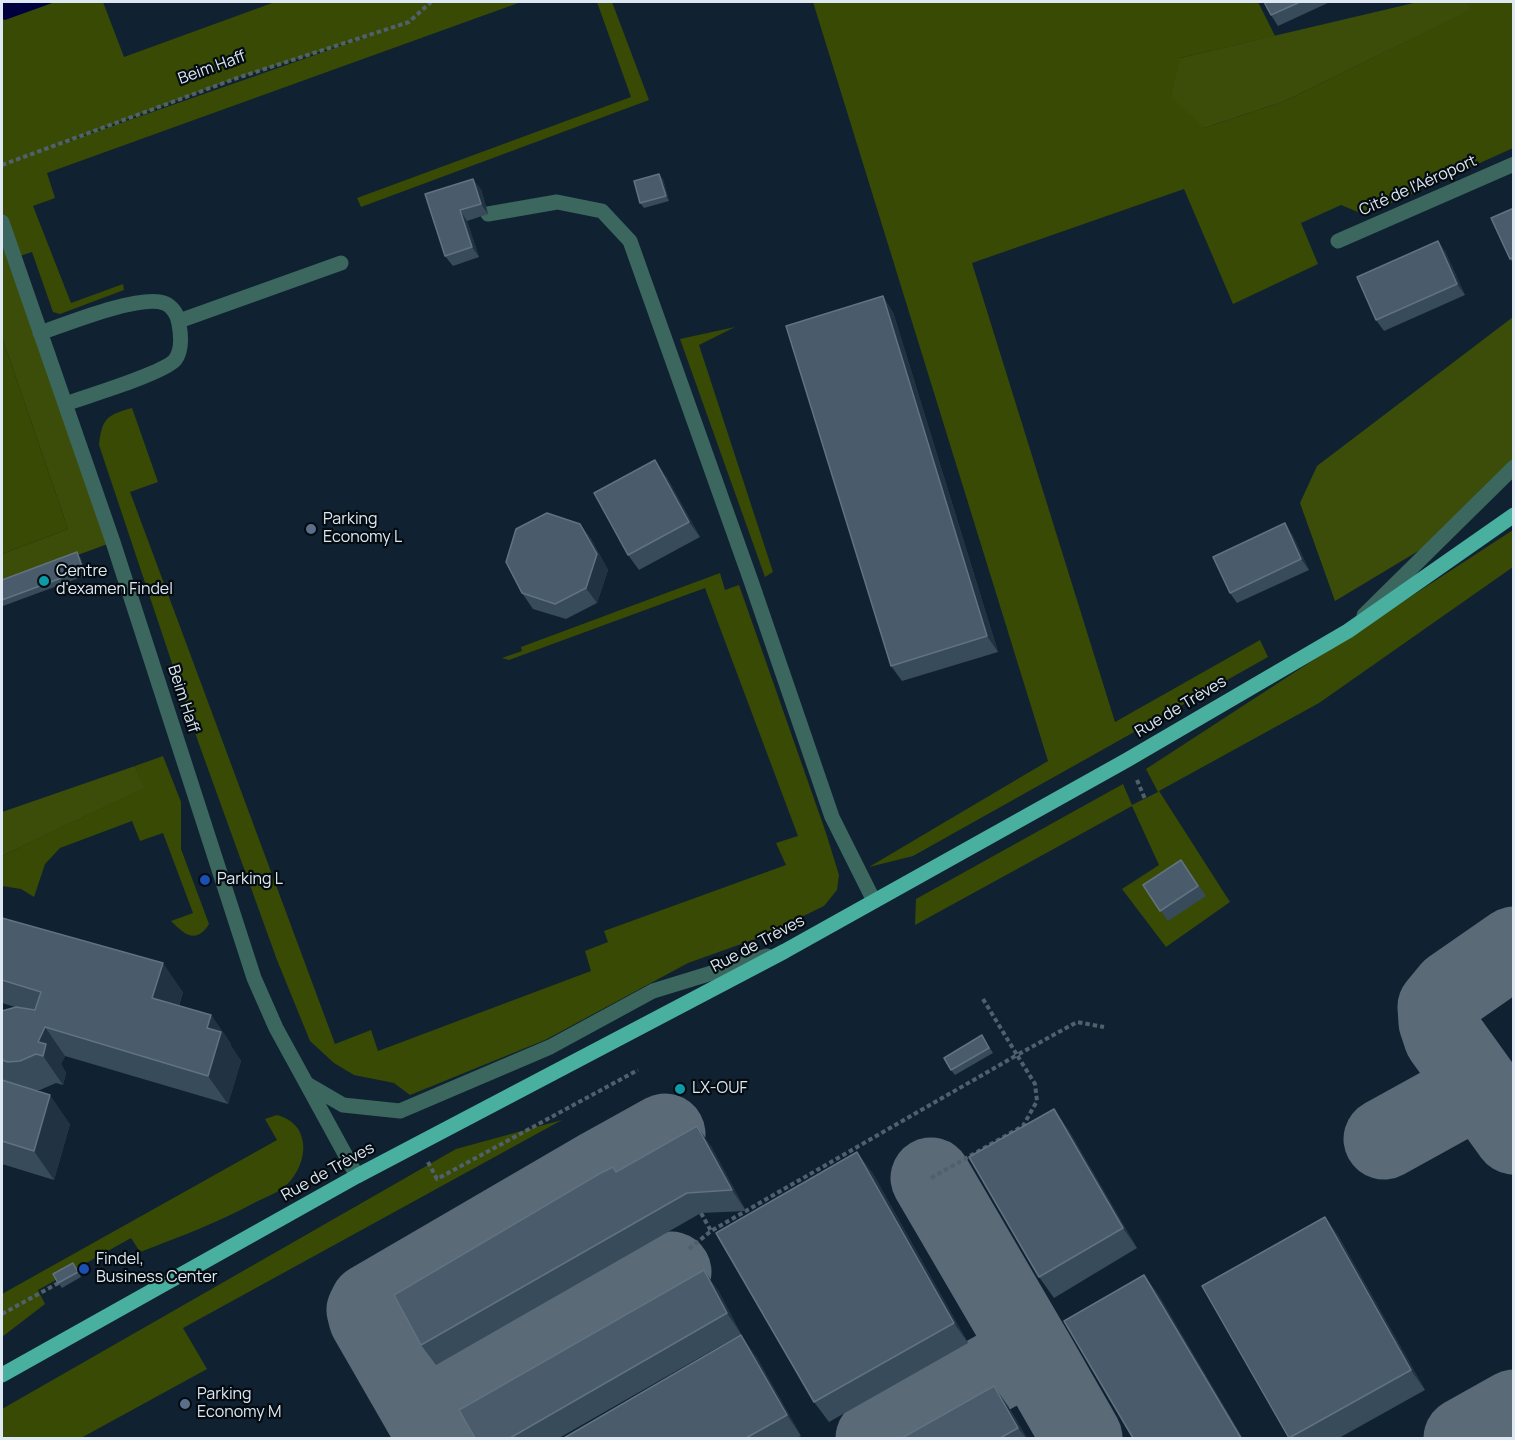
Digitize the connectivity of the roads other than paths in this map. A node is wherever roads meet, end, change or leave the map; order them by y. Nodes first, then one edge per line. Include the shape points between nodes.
1 (1514, 164) edge
2 (488, 214) dead end
3 (2, 222) edge
4 (1338, 241) dead end
5 (340, 263) dead end
6 (179, 321) junction
7 (40, 333) junction
8 (65, 404) junction
9 (1514, 467) edge
10 (1514, 514) edge
11 (1348, 630) junction
12 (874, 901) junction
13 (785, 951) junction
14 (305, 1082) junction
15 (357, 1176) junction
16 (2, 1375) edge

1 - 4 street, Cité de l'Aéroport
2 - 12 street via 556,202 591,208 602,211 630,241 832,817
3 - 7 street, Beim Haff
5 - 6 street
6 - 7 street via 173,309 163,303 143,302
6 - 8 street via 181,342 176,359 162,369
7 - 8 street, Beim Haff
8 - 14 street, Beim Haff via 254,978
9 - 11 street
10 - 11 main road, Rue de Trèves
11 - 12 main road, Rue de Trèves via 1127,760
12 - 13 main road, Rue de Trèves
13 - 14 street via 653,991 550,1047 400,1110 343,1105
13 - 15 main road, Rue de Trèves
14 - 15 street, Beim Haff
15 - 16 main road, Rue de Trèves

